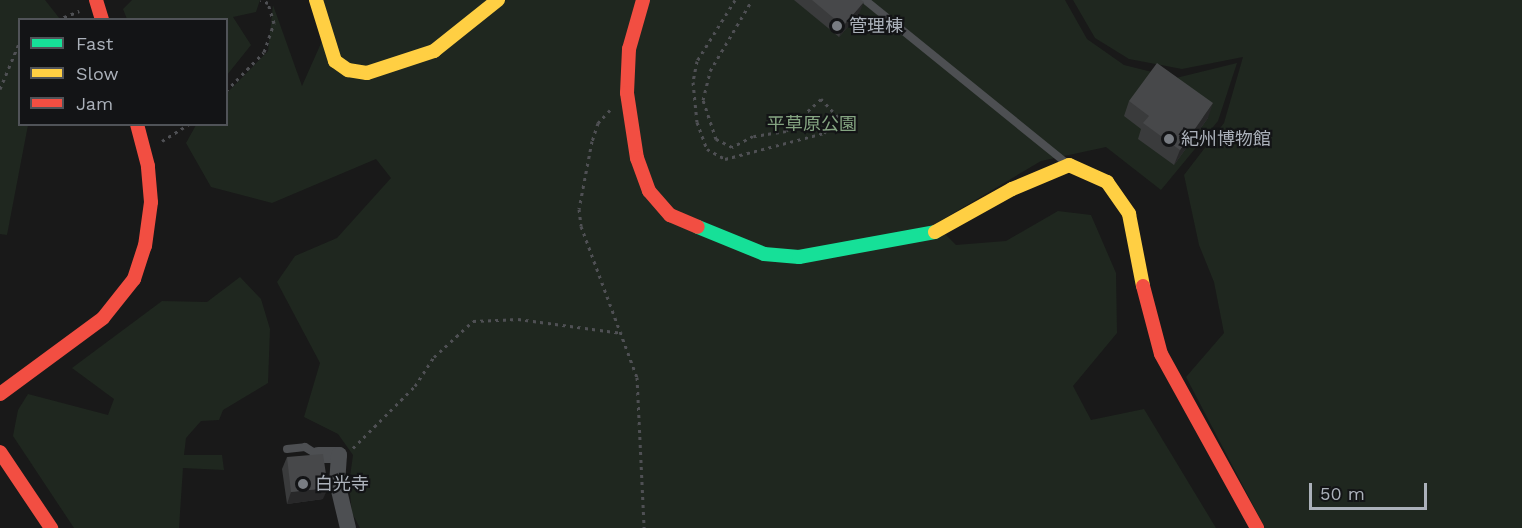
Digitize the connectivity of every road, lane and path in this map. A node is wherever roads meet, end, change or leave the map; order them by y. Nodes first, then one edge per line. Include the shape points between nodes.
1 (96, 0) edge
2 (261, 0) edge
3 (316, 0) edge
4 (498, 0) edge
5 (643, 0) edge
6 (735, 0) edge
7 (752, 0) edge
8 (865, 0) edge
9 (101, 18) edge
10 (18, 45) edge
11 (0, 89) edge
12 (228, 89) edge
13 (627, 93) junction
14 (138, 126) edge
15 (186, 126) edge
16 (144, 146) junction
17 (1069, 165) junction
18 (146, 231) junction
19 (622, 333) junction
20 (10, 368) dead end
21 (0, 394) edge
22 (368, 433) dead end
23 (287, 450) dead end
24 (0, 452) edge
25 (318, 455) joint
26 (0, 477) edge
27 (35, 528) edge
28 (51, 528) edge
29 (348, 528) edge
30 (644, 528) edge
31 (1257, 528) edge

1 - 9 street
2 - 12 path via 268,3 274,23 264,52
3 - 4 street via 335,61 348,70 367,74 434,51
5 - 13 street via 629,50
6 - 7 path via 697,61 693,82 697,122 707,149 725,159 824,133 838,117 821,99 786,131 753,136 732,147 716,139 703,100 710,71
8 - 17 lane
10 - 11 path
13 - 17 street via 637,158 649,191 659,204 670,214 764,254 826,254 923,237 954,225 1012,189
13 - 19 path via 598,123 579,209 580,226
14 - 16 street
15 - 16 path via 166,140
16 - 18 street via 151,202
17 - 31 street via 1107,182 1130,214 1150,322 1161,354
18 - 20 street via 105,298 78,322
18 - 21 street via 134,279 103,318
19 - 22 path via 518,319 473,321 434,357 415,386
19 - 30 path via 637,377
23 - 25 lane via 305,447
24 - 28 street
25 - 29 street via 339,455 337,482
26 - 27 street

